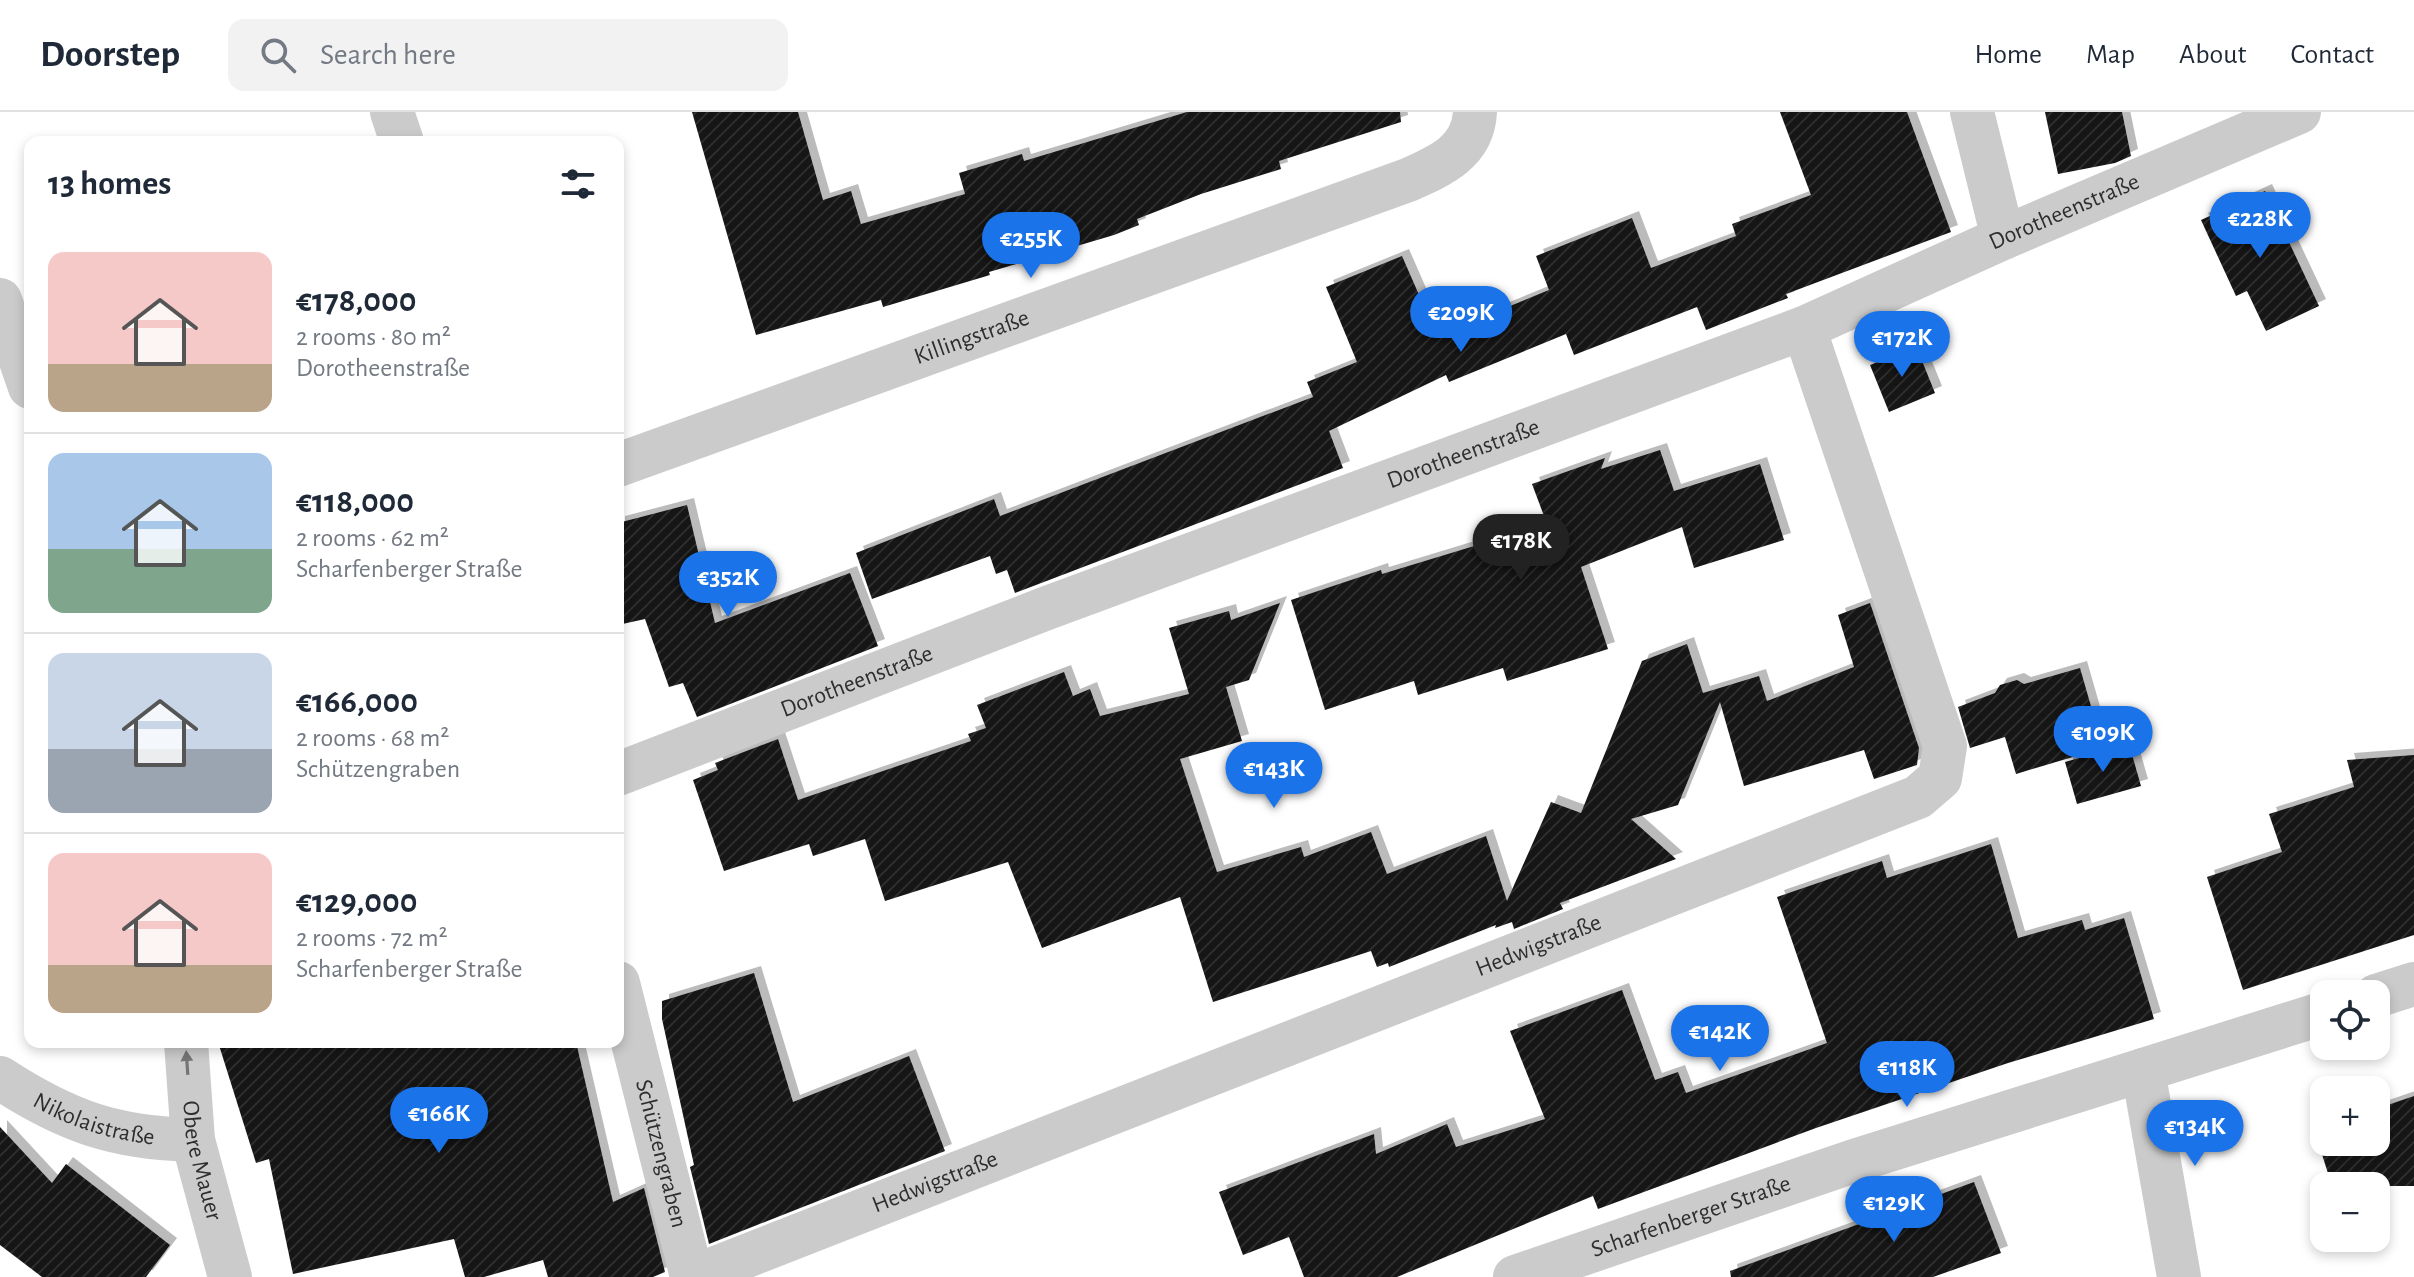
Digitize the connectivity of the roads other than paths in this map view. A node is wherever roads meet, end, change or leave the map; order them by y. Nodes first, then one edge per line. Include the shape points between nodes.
1 (392, 112) edge
2 (1475, 112) edge
3 (1972, 112) edge
4 (2299, 112) edge
5 (400, 136) edge
6 (2003, 238) junction
7 (0, 300) edge
8 (1804, 328) junction
9 (24, 370) edge
10 (624, 463) edge
11 (624, 772) edge
12 (2414, 984) edge
13 (2390, 992) edge
14 (624, 1007) edge
15 (2310, 1017) edge
16 (186, 1048) edge
17 (2143, 1070) junction
18 (0, 1078) edge
19 (193, 1140) junction
20 (230, 1277) edge
21 (692, 1277) edge
22 (1515, 1277) edge
23 (2179, 1277) edge

1 - 5 street
2 - 10 street, Killingstraße via 1474,126 1452,161 1408,180
3 - 6 street
4 - 6 street, Dorotheenstraße
6 - 8 street, Dorotheenstraße
7 - 9 street
8 - 11 street, Dorotheenstraße via 1047,608
8 - 21 street, Hedwigstraße via 1945,746 1940,778 1929,788 1918,797
12 - 13 street
14 - 21 street, Schützengraben
15 - 17 street, Scharfenberger Straße
19 -> 16 street, Obere Mauer
17 - 22 street, Scharfenberger Straße via 1851,1162
17 - 23 street
18 - 19 street, Nikolaistraße via 85,1124 147,1139
19 - 20 street, Obere Mauer

